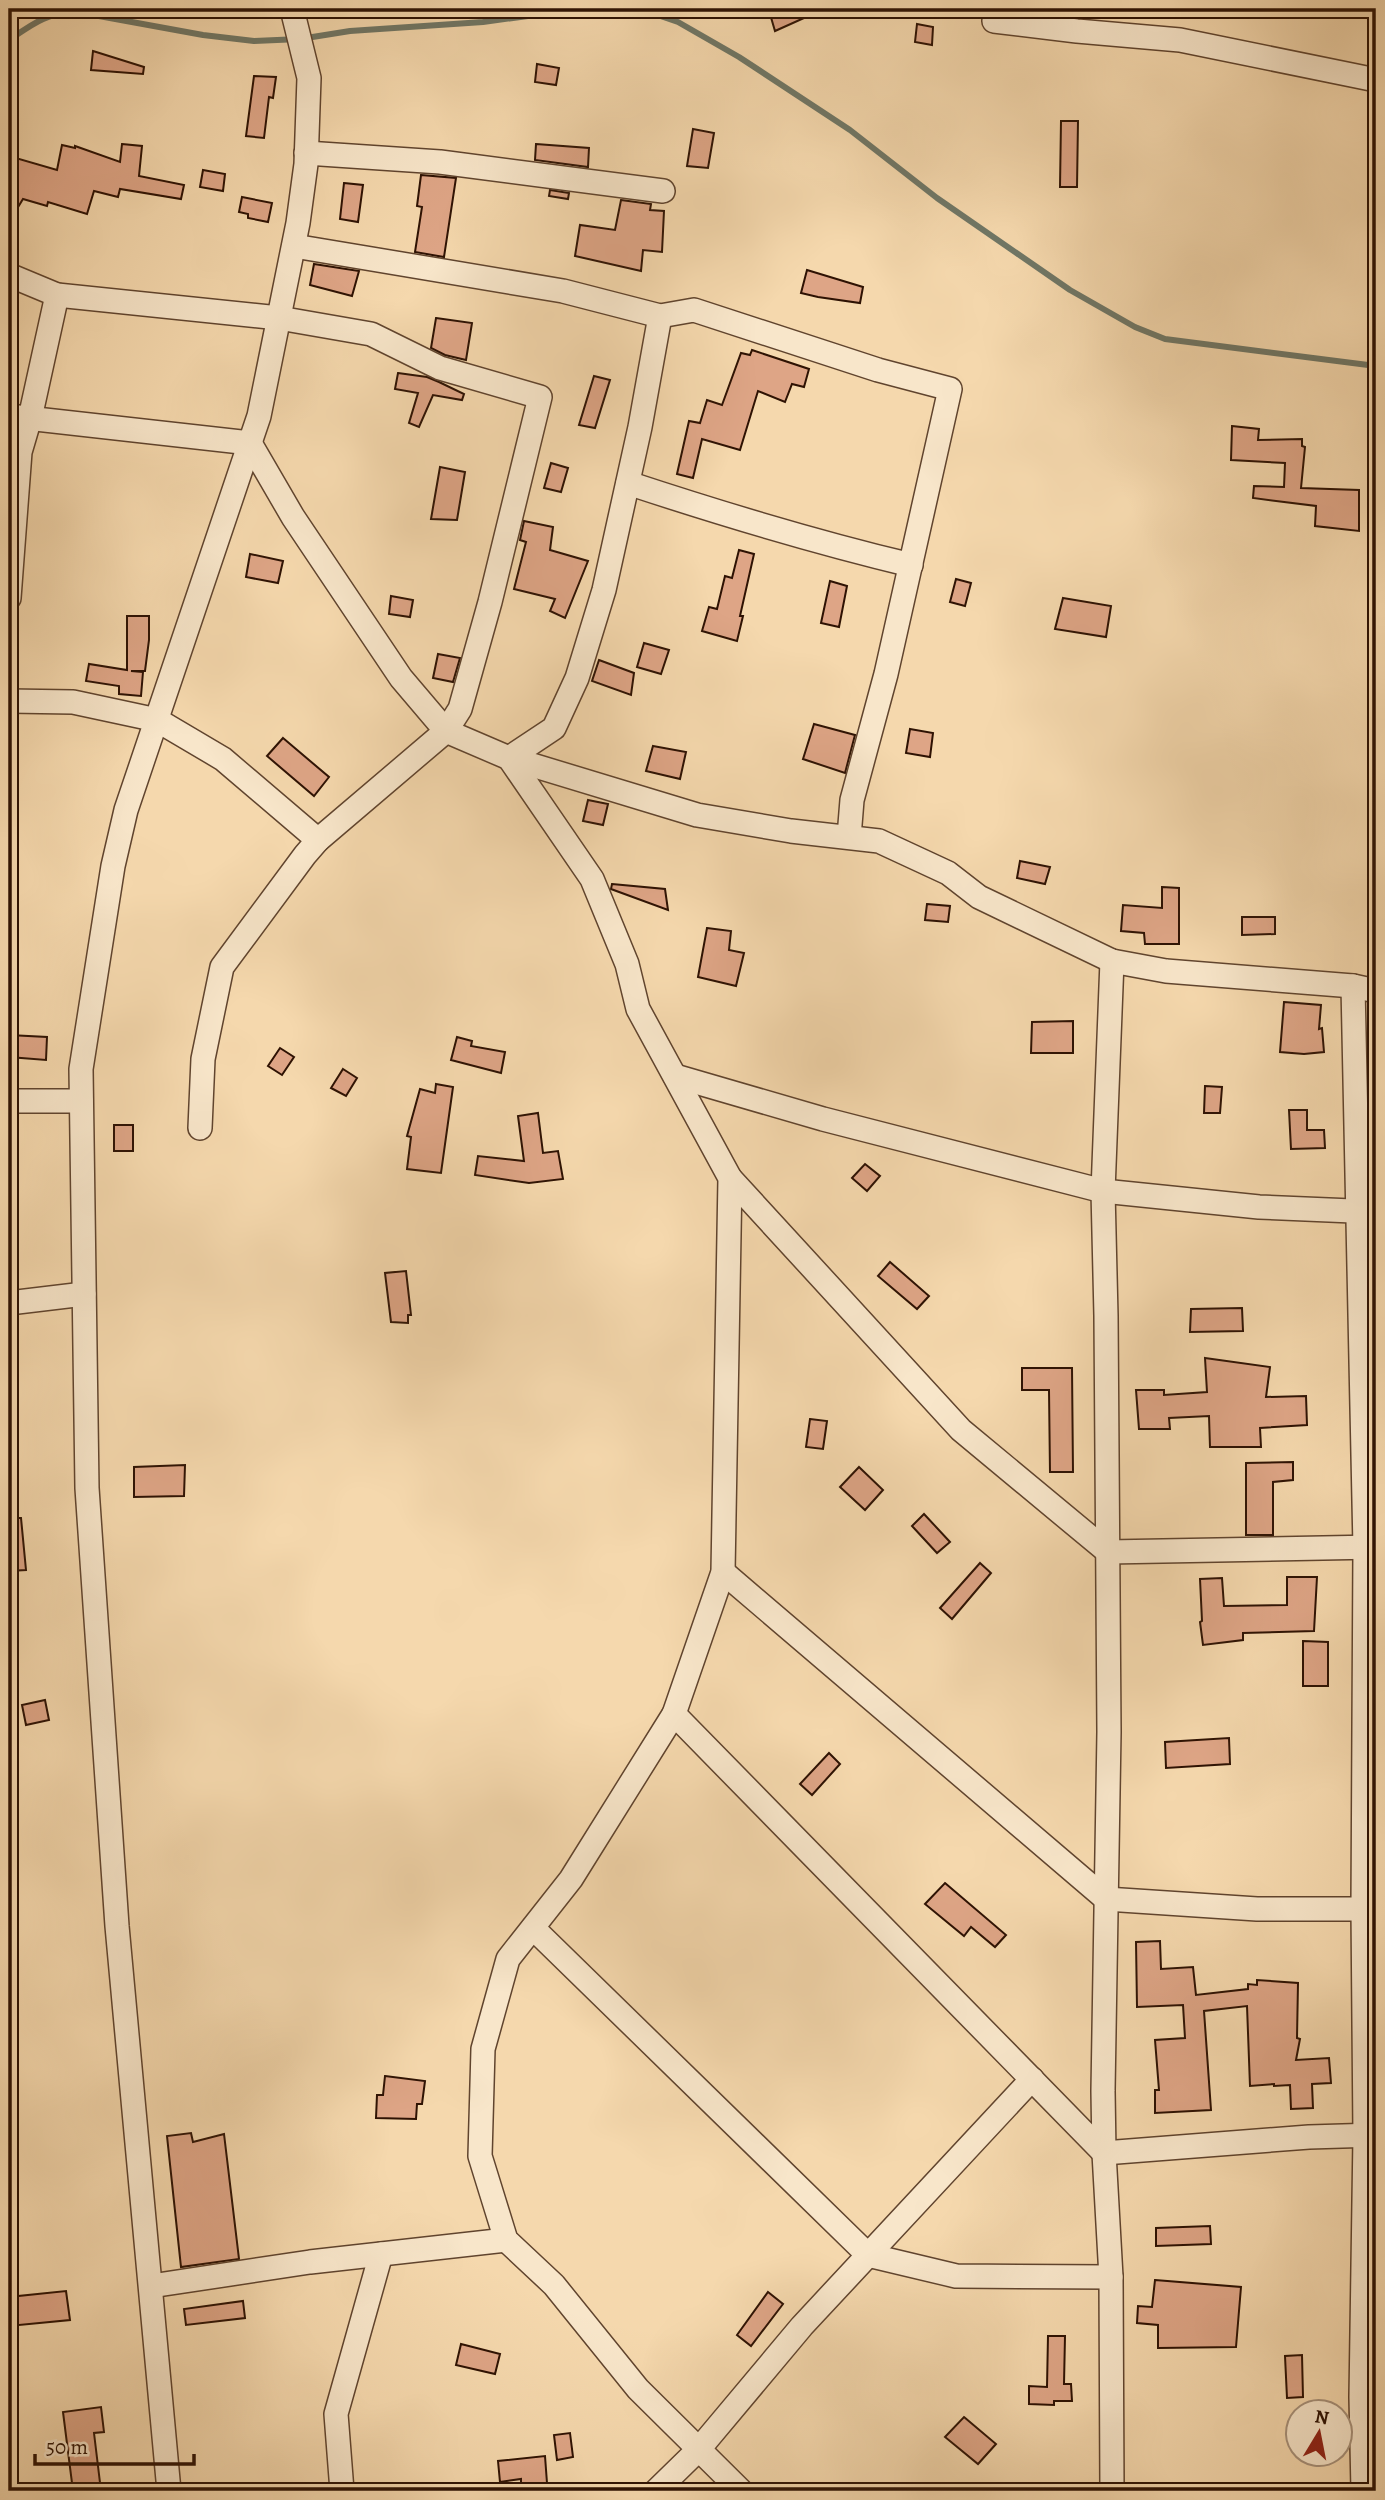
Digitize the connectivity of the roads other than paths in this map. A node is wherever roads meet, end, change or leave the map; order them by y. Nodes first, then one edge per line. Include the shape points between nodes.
1 (292, 9) edge
2 (996, 9) edge
3 (1077, 20) edge
4 (1376, 80) edge
5 (306, 153) junction
6 (663, 191) dead end
7 (294, 246) junction
8 (9, 275) edge
9 (57, 295) junction
10 (660, 316) junction
11 (279, 318) junction
12 (19, 417) edge
13 (250, 443) junction
14 (628, 483) junction
15 (911, 565) junction
16 (9, 598) edge
17 (9, 701) edge
18 (157, 720) junction
19 (446, 732) junction
20 (509, 758) junction
21 (849, 837) junction
22 (318, 840) junction
23 (1112, 961) junction
24 (1353, 986) junction
25 (1376, 990) edge
26 (675, 1076) junction
27 (9, 1101) edge
28 (81, 1101) junction
29 (200, 1128) dead end
30 (730, 1178) junction
31 (1103, 1191) junction
32 (1368, 1212) edge
33 (84, 1294) junction
34 (9, 1303) edge
35 (1370, 1548) edge
36 (1108, 1552) junction
37 (723, 1572) junction
38 (674, 1714) junction
39 (1106, 1899) junction
40 (1369, 1909) edge
41 (533, 1928) junction
42 (1032, 2079) junction
43 (1371, 2135) edge
44 (1104, 2153) junction
45 (506, 2240) junction
46 (381, 2254) junction
47 (868, 2255) junction
48 (1111, 2277) junction
49 (151, 2286) junction
50 (699, 2449) junction
51 (169, 2491) edge
52 (342, 2491) edge
53 (656, 2491) edge
54 (741, 2491) edge
55 (1112, 2491) edge
56 (1363, 2491) edge

1 - 5 street via 309,78
2 - 3 street via 994,21
3 - 4 street
5 - 6 street via 440,162
5 - 7 street
7 - 10 street via 564,291
7 - 11 street
8 - 9 street
9 - 11 street
9 - 12 street
10 - 14 street
10 - 15 street via 694,310 950,389
11 - 13 street
11 - 19 street via 371,334 440,368 541,397 487,615 460,709
12 - 13 street
12 - 16 street
13 - 18 street
13 - 19 street via 293,517 401,678
14 - 15 street via 725,515
14 - 20 street via 604,590 577,678 554,727
15 - 21 street via 852,800
17 - 18 street via 73,702
18 - 22 street via 223,759
18 - 28 street via 126,810 113,866 86,1030
19 - 20 street
19 - 22 street
20 - 21 street via 697,815
20 - 26 street via 592,879 627,964 638,1009
21 - 23 street via 879,841 925,862 979,897
22 - 29 street via 222,967 203,1059
23 - 24 street via 1166,971
23 - 31 street
24 - 25 street
24 - 32 street
26 - 30 street
26 - 31 street
27 - 28 street
28 - 33 street
30 - 36 street via 961,1430
30 - 37 street
31 - 32 street via 1259,1207
31 - 36 street
32 - 35 street
33 - 34 street
33 - 49 street via 87,1488 117,1926
35 - 36 street
35 - 40 street
36 - 39 street
37 - 38 street
37 - 39 street
38 - 41 street via 571,1880
38 - 42 street
39 - 40 street via 1257,1909
39 - 44 street
40 - 43 street
41 - 45 street via 508,1959 483,2049 480,2156
41 - 47 street
42 - 44 street
42 - 47 street
43 - 44 street
43 - 56 street via 1361,2397
44 - 48 street
45 - 46 street
45 - 50 street via 554,2285 638,2389
46 - 49 street
46 - 52 street via 335,2414
47 - 48 street via 956,2276
47 - 50 street
48 - 55 street
49 - 51 street
50 - 53 street
50 - 54 street

